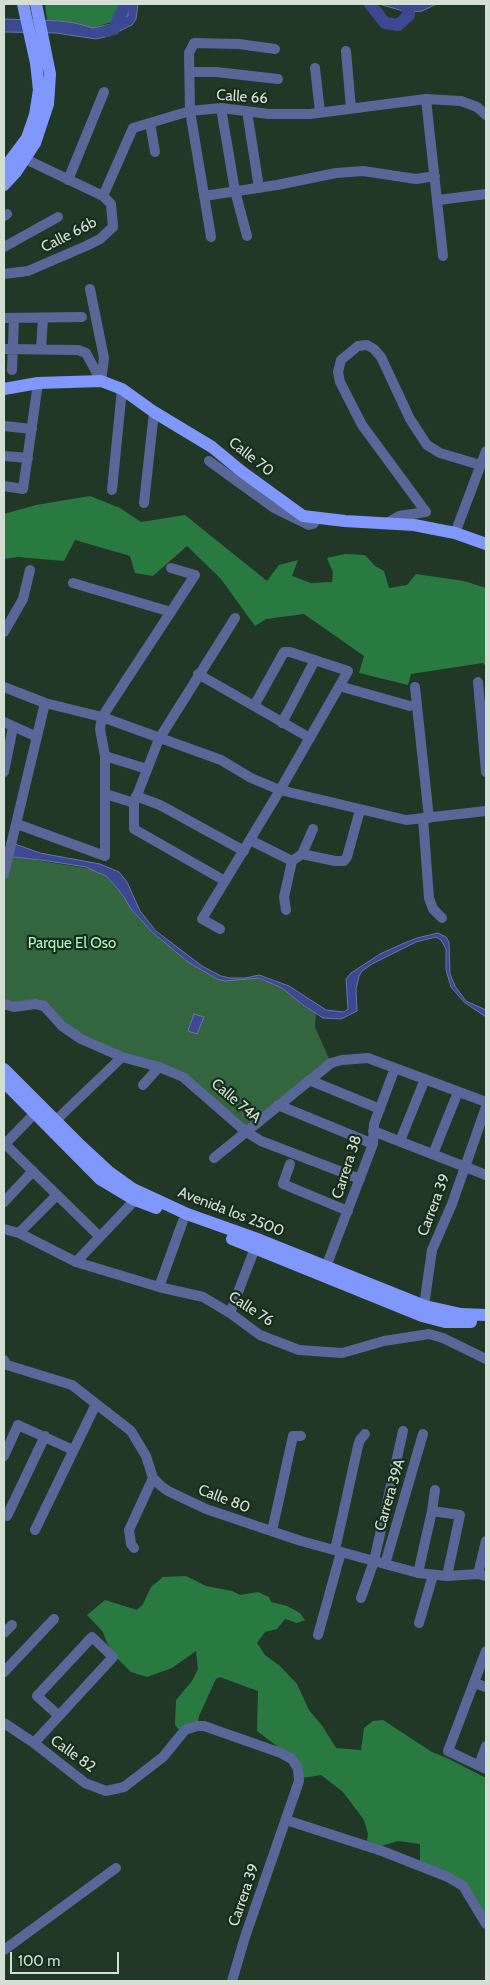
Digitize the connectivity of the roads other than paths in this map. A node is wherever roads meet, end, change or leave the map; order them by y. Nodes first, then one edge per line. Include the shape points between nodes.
1 (23, 4) edge
2 (36, 4) edge
3 (276, 49) dead end
4 (346, 51) dead end
5 (42, 62) junction
6 (315, 68) dead end
7 (190, 72) junction
8 (278, 79) dead end
9 (104, 92) dead end
10 (426, 99) junction
11 (221, 108) junction
12 (351, 108) junction
13 (190, 111) junction
14 (246, 112) junction
15 (320, 112) junction
16 (486, 115) edge
17 (150, 123) junction
18 (155, 152) dead end
19 (20, 157) junction
20 (4, 169) edge
21 (435, 176) junction
22 (68, 180) junction
23 (4, 185) edge
24 (260, 188) junction
25 (235, 191) junction
26 (486, 194) edge
27 (103, 196) junction
28 (204, 196) junction
29 (438, 200) junction
30 (58, 217) dead end
31 (247, 236) dead end
32 (211, 237) dead end
33 (4, 247) edge
34 (444, 256) dead end
35 (4, 274) edge
36 (90, 289) dead end
37 (82, 317) dead end
38 (9, 318) edge
39 (43, 318) junction
40 (8, 349) edge
41 (42, 349) junction
42 (12, 370) dead end
43 (101, 381) junction
44 (38, 383) junction
45 (4, 389) edge
46 (122, 389) junction
47 (154, 412) junction
48 (4, 426) edge
49 (32, 428) junction
50 (486, 451) edge
51 (4, 456) edge
52 (28, 458) junction
53 (209, 461) dead end
54 (480, 465) junction
55 (4, 486) edge
56 (112, 490) dead end
57 (144, 503) dead end
58 (318, 518) junction
59 (387, 523) junction
60 (455, 533) junction
61 (486, 544) edge
62 (171, 568) dead end
63 (30, 570) dead end
64 (72, 582) dead end
65 (171, 612) junction
66 (235, 618) dead end
67 (4, 632) edge
68 (315, 660) junction
69 (198, 674) junction
70 (478, 682) dead end
71 (339, 686) junction
72 (4, 687) edge
73 (415, 687) dead end
74 (46, 703) junction
75 (254, 706) junction
76 (410, 706) dead end
77 (102, 717) junction
78 (282, 723) junction
79 (8, 725) edge
80 (37, 737) junction
81 (310, 738) junction
82 (160, 739) junction
83 (105, 756) junction
84 (147, 769) junction
85 (4, 772) edge
86 (486, 772) edge
87 (280, 790) junction
88 (106, 792) junction
89 (135, 799) junction
90 (360, 810) junction
91 (486, 811) edge
92 (426, 818) junction
93 (17, 824) junction
94 (313, 829) dead end
95 (250, 840) junction
96 (244, 851) junction
97 (302, 854) junction
98 (292, 861) junction
99 (5, 871) edge
100 (225, 881) junction
101 (286, 910) dead end
102 (442, 918) dead end
103 (220, 930) dead end
104 (4, 1004) edge
105 (122, 1057) junction
106 (159, 1067) junction
107 (395, 1068) junction
108 (4, 1069) edge
109 (424, 1078) junction
110 (309, 1080) junction
111 (4, 1082) edge
112 (143, 1085) dead end
113 (458, 1092) junction
114 (486, 1102) edge
115 (278, 1105) junction
116 (486, 1108) edge
117 (380, 1109) junction
118 (38, 1110) junction
119 (52, 1124) junction
120 (245, 1131) junction
121 (373, 1131) junction
122 (400, 1141) junction
123 (4, 1144) edge
124 (373, 1144) junction
125 (433, 1154) junction
126 (214, 1158) dead end
127 (290, 1164) dead end
128 (464, 1166) junction
129 (33, 1171) junction
130 (486, 1175) edge
131 (360, 1179) junction
132 (57, 1195) junction
133 (135, 1200) junction
134 (4, 1202) edge
135 (348, 1210) junction
136 (183, 1222) junction
137 (4, 1229) edge
138 (19, 1233) junction
139 (100, 1237) junction
140 (254, 1248) junction
141 (76, 1262) junction
142 (325, 1271) junction
143 (159, 1287) junction
144 (428, 1312) junction
145 (230, 1313) junction
146 (486, 1315) edge
147 (486, 1322) edge
148 (429, 1334) junction
149 (486, 1359) edge
150 (4, 1360) edge
151 (96, 1404) junction
152 (403, 1431) dead end
153 (365, 1434) dead end
154 (423, 1434) dead end
155 (45, 1436) junction
156 (301, 1436) dead end
157 (72, 1450) junction
158 (4, 1456) edge
159 (153, 1478) junction
160 (435, 1490) dead end
161 (432, 1511) junction
162 (7, 1516) dead end
163 (35, 1530) dead end
164 (272, 1531) junction
165 (486, 1541) edge
166 (134, 1548) dead end
167 (338, 1551) junction
168 (374, 1561) junction
169 (385, 1564) junction
170 (418, 1572) junction
171 (434, 1575) junction
172 (482, 1575) edge
173 (447, 1576) junction
174 (361, 1598) dead end
175 (54, 1620) dead end
176 (419, 1623) dead end
177 (318, 1635) dead end
178 (486, 1651) edge
179 (4, 1672) edge
180 (474, 1683) junction
181 (486, 1687) edge
182 (58, 1715) junction
183 (4, 1723) edge
184 (196, 1726) joint
185 (34, 1743) junction
186 (486, 1746) edge
187 (482, 1767) edge
188 (286, 1820) junction
189 (116, 1868) dead end
190 (486, 1924) edge
191 (4, 1950) edge
192 (232, 1981) edge

1 - 5 main road
2 - 5 main road
3 - 7 street via 194,43 189,53
4 - 12 street
5 - 19 main road via 35,115
6 - 15 street
7 - 8 street
7 - 13 street
9 - 22 street
10 - 12 street, Calle 66
10 - 16 street, Calle 66 via 460,101 477,107
10 - 21 street
11 - 13 street, Calle 66
11 - 14 street, Calle 66
11 - 25 street
12 - 15 street, Calle 66
13 - 17 street, Calle 66
13 - 28 street
14 - 15 street, Calle 66
14 - 24 street
17 - 18 street
17 - 27 street, Calle 66 via 133,128
19 - 20 main road
19 - 22 street
19 - 23 main road
21 - 24 street via 416,179 363,171
21 - 29 street
22 - 27 street
24 - 25 street
25 - 28 street
25 - 31 street
26 - 29 street
27 - 35 street, Calle 66b via 111,204 113,227 100,238 28,271
28 - 32 street
29 - 34 street
30 - 33 street
36 - 43 street via 104,358
37 - 39 street
38 - 39 street
38 - 40 street
39 - 41 street
40 - 41 street
40 - 42 street
41 - 43 street via 86,353
43 - 44 main road, Calle 70
43 - 46 main road, Calle 70
44 - 45 main road, Calle 70
44 - 49 street
46 - 47 main road, Calle 70
46 - 56 street
47 - 57 street
47 - 58 main road, Calle 70 via 212,447 303,516
48 - 49 street
49 - 52 street
50 - 54 street
51 - 52 street
52 - 55 street via 23,489
53 - 58 street via 274,508 309,525
54 - 59 street via 428,445 410,419 381,357 367,345 358,346 342,360 338,372 340,382 362,425 426,512 399,516
54 - 60 street
58 - 59 main road, Calle 70
59 - 60 main road, Calle 70
60 - 61 main road, Calle 70
62 - 65 street via 195,575
63 - 67 street via 23,599
64 - 65 street
65 - 77 street
66 - 69 street
68 - 71 street via 348,670
68 - 75 street via 284,652
68 - 78 street
69 - 75 street
69 - 82 street
70 - 86 street
71 - 76 street
71 - 81 street
72 - 74 street
73 - 92 street
74 - 77 street
74 - 80 street
75 - 78 street
77 - 82 street
77 - 83 street via 100,729
78 - 81 street
79 - 80 street
79 - 85 street
80 - 93 street
81 - 87 street
82 - 84 street
82 - 87 street via 221,760
83 - 84 street
83 - 88 street
84 - 89 street
87 - 90 street
87 - 95 street
88 - 89 street
88 - 93 street via 105,856
89 - 96 street via 160,805
89 - 100 street via 134,830
90 - 92 street via 406,820
90 - 97 street via 344,861
91 - 92 street
92 - 102 street via 429,898 433,909
93 - 99 street
94 - 97 street
95 - 96 street
95 - 98 street
96 - 100 street
97 - 98 street
98 - 101 street via 284,897
100 - 103 street via 202,919
104 - 105 street, Calle 74A via 14,1007 41,1005 74,1035
105 - 106 street, Calle 74A
105 - 119 street
106 - 112 street
106 - 120 street, Calle 74A via 183,1077
107 - 109 street
107 - 110 street via 368,1058 350,1058 331,1063
107 - 117 street, Carrera 38
108 - 118 main road, Avenida los 2500
109 - 113 street
109 - 122 street
110 - 115 street
110 - 117 street
111 - 118 main road, Avenida los 2500
113 - 114 street
113 - 125 street
115 - 120 street
115 - 124 street
116 - 128 street, Carrera 39
117 - 121 street, Carrera 38
118 - 119 main road, Avenida los 2500
118 - 123 street
119 - 133 main road, Avenida los 2500 via 100,1178
119 - 142 main road, Avenida los 2500 via 133,1189
120 - 126 street
120 - 131 street, Calle 74A via 261,1141
121 - 122 street
121 - 124 street, Carrera 38
122 - 125 street
123 - 129 street
124 - 131 street, Carrera 38
125 - 128 street
127 - 135 street via 282,1184
128 - 130 street
128 - 144 street, Carrera 39 via 450,1210 432,1250
129 - 132 street
129 - 134 street
131 - 135 street, Carrera 38
132 - 138 street
132 - 139 street
133 - 136 main road, Avenida los 2500
133 - 139 street
135 - 142 street, Carrera 38
136 - 140 main road, Avenida los 2500
136 - 143 street
137 - 138 street, Calle 76
138 - 141 street, Calle 76
139 - 141 street
140 - 142 main road, Avenida los 2500
140 - 145 street
141 - 143 street, Calle 76
142 - 144 main road, Avenida los 2500
143 - 145 street, Calle 76 via 203,1297
144 - 146 main road, Avenida los 2500
144 - 147 main road, Avenida los 2500 via 445,1322
144 - 148 street, Carrera 39
145 - 148 street, Calle 76 via 260,1335 299,1350 342,1353 384,1341
148 - 149 street, Calle 76
150 - 151 street via 6,1365 68,1383
151 - 157 street
151 - 159 street via 131,1432 146,1456
152 - 168 street
153 - 167 street via 358,1446
154 - 169 street, Carrera 39A
155 - 157 street
155 - 158 street via 18,1425
155 - 162 street
156 - 164 street via 293,1436
157 - 163 street
159 - 164 street, Calle 80 via 168,1491 206,1509
159 - 166 street via 129,1530
160 - 161 street
161 - 170 street
161 - 173 street via 460,1515
164 - 167 street, Calle 80
165 - 172 street
167 - 168 street, Calle 80
167 - 177 street
168 - 169 street, Calle 80
168 - 174 street
169 - 170 street, Calle 80
170 - 171 street, Calle 80
171 - 173 street, Calle 80
171 - 176 street
172 - 173 street, Calle 80
175 - 179 street
178 - 180 street
180 - 181 street
180 - 187 street via 448,1751
182 - 182 street via 113,1657 92,1637 37,1696
182 - 185 street
183 - 185 street, Calle 82
184 - 185 street, Calle 82 via 185,1730 164,1757 124,1787 106,1791 85,1783
184 - 188 street, Carrera 39 via 204,1726 292,1759 298,1769 299,1781
186 - 187 street
188 - 190 street via 382,1850 448,1878 463,1886
188 - 192 street, Carrera 39
189 - 191 street

